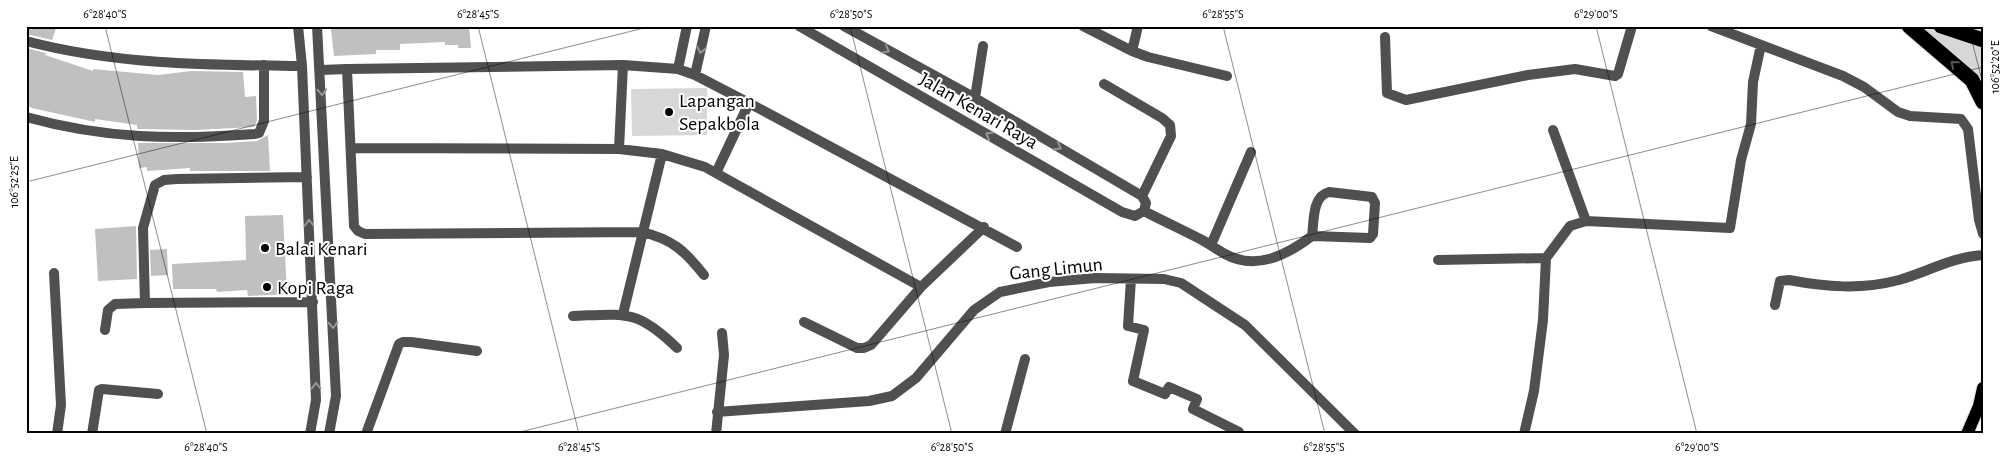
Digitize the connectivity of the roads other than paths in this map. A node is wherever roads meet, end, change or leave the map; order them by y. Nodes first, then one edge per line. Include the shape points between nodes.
1 (298, 26) edge
2 (317, 26) edge
3 (686, 26) edge
4 (706, 26) edge
5 (799, 26) edge
6 (844, 26) edge
7 (1083, 26) edge
8 (1138, 26) edge
9 (1632, 26) edge
10 (1711, 26) edge
11 (1909, 26) edge
12 (1941, 26) edge
13 (1385, 37) dead end
14 (1983, 40) edge
15 (26, 41) edge
16 (1761, 45) junction
17 (982, 46) dead end
18 (1132, 51) junction
19 (264, 65) junction
20 (623, 65) junction
21 (302, 66) junction
22 (348, 69) junction
23 (678, 69) junction
24 (321, 70) junction
25 (695, 75) junction
26 (1228, 76) dead end
27 (1104, 84) dead end
28 (975, 98) junction
29 (1983, 102) edge
30 (749, 103) junction
31 (26, 117) edge
32 (1553, 130) dead end
33 (351, 148) junction
34 (619, 149) junction
35 (1251, 152) dead end
36 (662, 154) junction
37 (716, 173) junction
38 (307, 177) junction
39 (1142, 196) junction
40 (1144, 212) junction
41 (1586, 221) junction
42 (984, 227) junction
43 (642, 232) junction
44 (1983, 234) edge
45 (1312, 236) junction
46 (1211, 245) junction
47 (1017, 247) dead end
48 (1983, 255) edge
49 (1546, 258) junction
50 (1438, 260) dead end
51 (54, 273) dead end
52 (704, 275) dead end
53 (1131, 279) junction
54 (921, 287) junction
55 (145, 302) junction
56 (313, 302) junction
57 (1775, 305) dead end
58 (623, 314) junction
59 (573, 316) dead end
60 (804, 322) dead end
61 (105, 330) dead end
62 (722, 333) dead end
63 (677, 348) dead end
64 (478, 351) dead end
65 (1025, 358) dead end
66 (1983, 388) edge
67 (158, 394) dead end
68 (717, 412) junction
69 (1349, 431) edge
70 (1238, 432) dead end
71 (58, 434) edge
72 (92, 434) edge
73 (310, 434) edge
74 (329, 434) edge
75 (366, 434) edge
76 (716, 434) edge
77 (1005, 434) edge
78 (1524, 434) edge
79 (1966, 434) edge

1 - 21 street
2 - 24 street
3 - 23 street
4 -> 25 street
40 -> 5 street, Jalan Kenari Raya via 1135,216 1122,212
6 -> 28 street, Jalan Kenari Raya
7 - 18 street
8 - 18 street
9 - 13 street via 1615,76 1575,69 1528,75 1406,100 1387,93
10 - 16 street
29 -> 11 highway via 1972,80
12 - 14 highway
15 - 19 street via 68,52 148,62
16 - 41 street via 1753,82 1751,124 1741,160 1730,228
16 - 44 street via 1843,76 1898,112 1910,116 1961,119 1968,129 1978,220
17 - 28 street
18 - 26 street
19 - 21 street
19 - 31 street via 264,122 259,133 255,134 168,139 138,137
20 - 22 street
20 - 23 street
20 - 34 street
21 - 38 street
22 - 24 street
22 - 33 street
23 - 25 street
24 -> 74 street via 336,396
25 - 30 street
27 - 39 street via 1170,125 1171,136
28 -> 39 street, Jalan Kenari Raya
30 - 37 street
30 - 42 street
32 - 41 street
33 - 34 street
33 - 43 street via 354,226 365,234
34 - 36 street
35 - 46 street
36 - 37 street
36 - 43 street
37 - 54 street
38 - 55 street via 158,182 152,190 144,228
56 -> 38 street
39 - 40 street via 1146,203
40 - 46 street, Jalan Kenari Raya
41 - 49 street via 1570,226
42 - 47 street
42 - 54 street
43 - 52 street via 660,236 685,251
43 - 58 street
45 - 45 street via 1370,238 1373,234 1374,199 1365,194 1324,193 1316,205
45 - 46 street, Jalan Kenari Raya via 1294,250 1268,260 1246,261 1225,255
48 - 57 street via 1961,258 1900,280 1849,288 1788,280 1780,282
49 - 50 street
49 - 78 street via 1543,320 1534,391
51 - 71 street via 61,405
53 - 68 street, Gang Limun via 1049,282 1000,292 974,310 916,378 892,396 869,402
53 - 69 street, Gang Limun via 1164,279 1181,283 1245,325
53 - 70 street via 1128,326 1144,330 1133,381 1165,394 1169,387 1197,399 1193,409
54 - 60 street via 864,348 857,348
55 - 56 street
55 - 61 street via 115,304 108,310
73 -> 56 street via 316,400
58 - 59 street
58 - 63 street via 651,324
62 - 68 street via 724,355
64 - 75 street via 399,344
65 - 77 street
66 - 79 main road
67 - 72 street via 98,390
68 - 76 street

